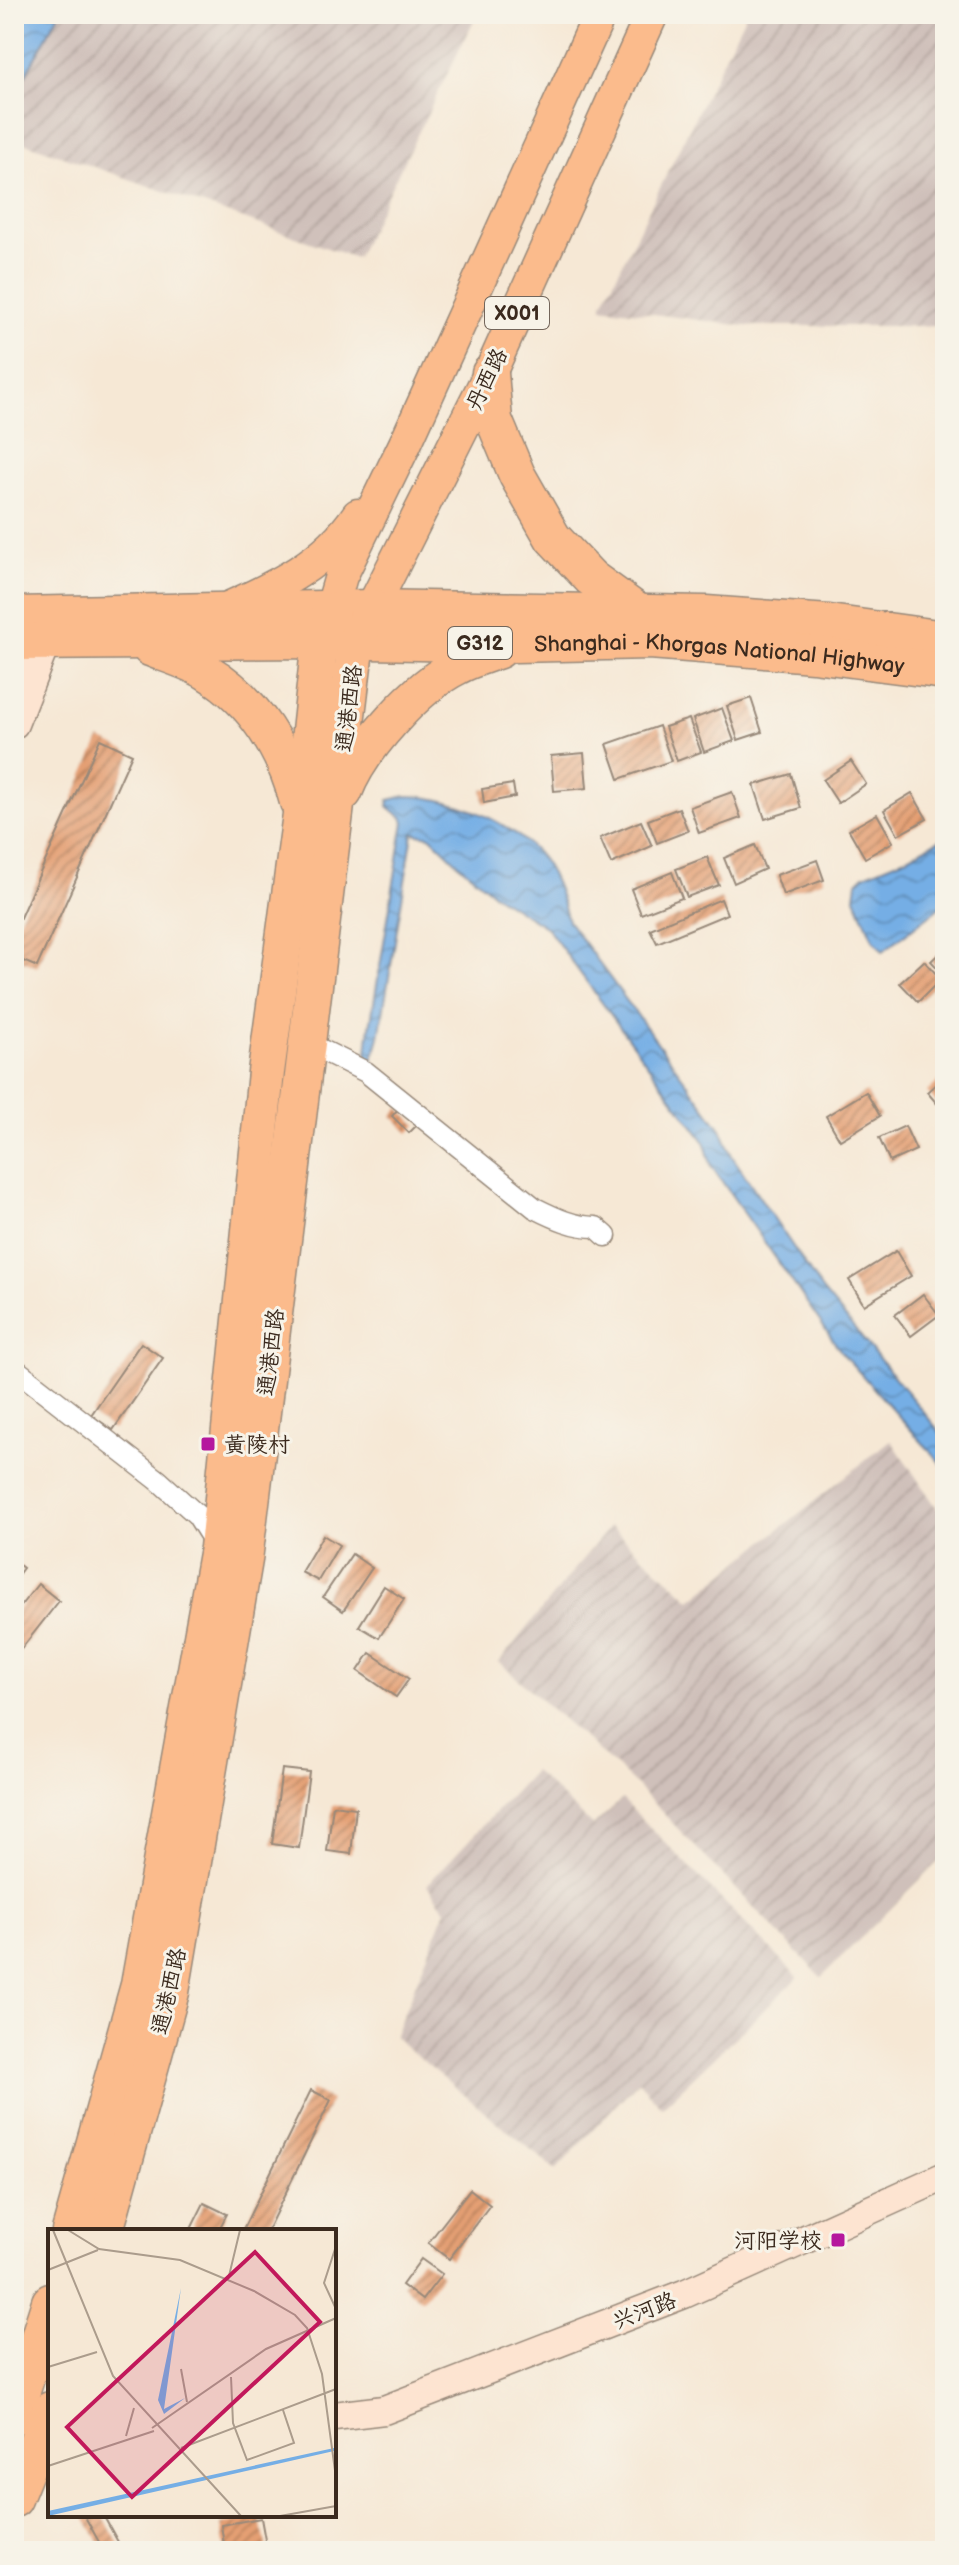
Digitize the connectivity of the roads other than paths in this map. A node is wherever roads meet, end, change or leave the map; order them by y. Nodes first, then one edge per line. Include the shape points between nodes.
1 (600, 14) edge
2 (652, 14) edge
3 (490, 373) junction
4 (406, 442) junction
5 (372, 608) junction
6 (216, 613) junction
7 (14, 615) edge
8 (642, 615) junction
9 (326, 626) junction
10 (945, 639) edge
11 (30, 641) edge
12 (133, 641) junction
13 (356, 641) junction
14 (516, 644) junction
15 (945, 671) edge
16 (14, 724) edge
17 (317, 817) junction
18 (306, 1042) junction
19 (606, 1236) dead end
20 (14, 1368) edge
21 (218, 1548) junction
22 (941, 2185) edge
23 (71, 2229) edge
24 (106, 2229) edge
25 (48, 2314) edge
26 (336, 2416) edge
27 (31, 2417) edge
28 (14, 2499) edge

1 - 4 main road, 丹西路 / X001
2 - 3 main road, 丹西路 / X001
3 - 5 main road, 丹西路 / X001
3 - 8 highway via 494,420 517,475 553,538 591,578
4 - 6 main road via 346,532 300,573
4 - 9 main road, 丹西路 / X001 via 341,576
5 - 8 highway, Shanghai - Khorgas National Highway / G312
5 - 9 highway, Shanghai - Khorgas National Highway / G312
5 - 13 highway, 通港西路
6 - 7 highway, Shanghai - Khorgas National Highway / G312
6 - 9 highway, Shanghai - Khorgas National Highway / G312
8 - 10 highway, Shanghai - Khorgas National Highway / G312 via 829,623
9 - 12 highway, Shanghai - Khorgas National Highway / G312
9 - 13 highway, Shanghai - Khorgas National Highway / G312
9 - 17 highway, 通港西路
11 - 12 highway, Shanghai - Khorgas National Highway / G312
11 - 16 street
12 - 17 highway via 207,671 255,714
13 - 14 highway, Shanghai - Khorgas National Highway / G312
13 - 17 highway, 通港西路
14 - 15 highway, Shanghai - Khorgas National Highway / G312 via 650,641
14 - 17 highway via 458,666 411,703
17 - 18 highway, 通港西路
17 - 21 highway, 通港西路 via 266,1072
18 - 19 street via 366,1072 535,1208 560,1221 596,1227
18 - 24 highway, 通港西路 via 244,1560 208,1776 171,1992
20 - 21 street via 158,1480 197,1515
21 - 23 highway, 通港西路 via 139,1985
22 - 26 street, 兴河路 via 684,2294 384,2410
25 - 27 highway
27 - 28 highway

